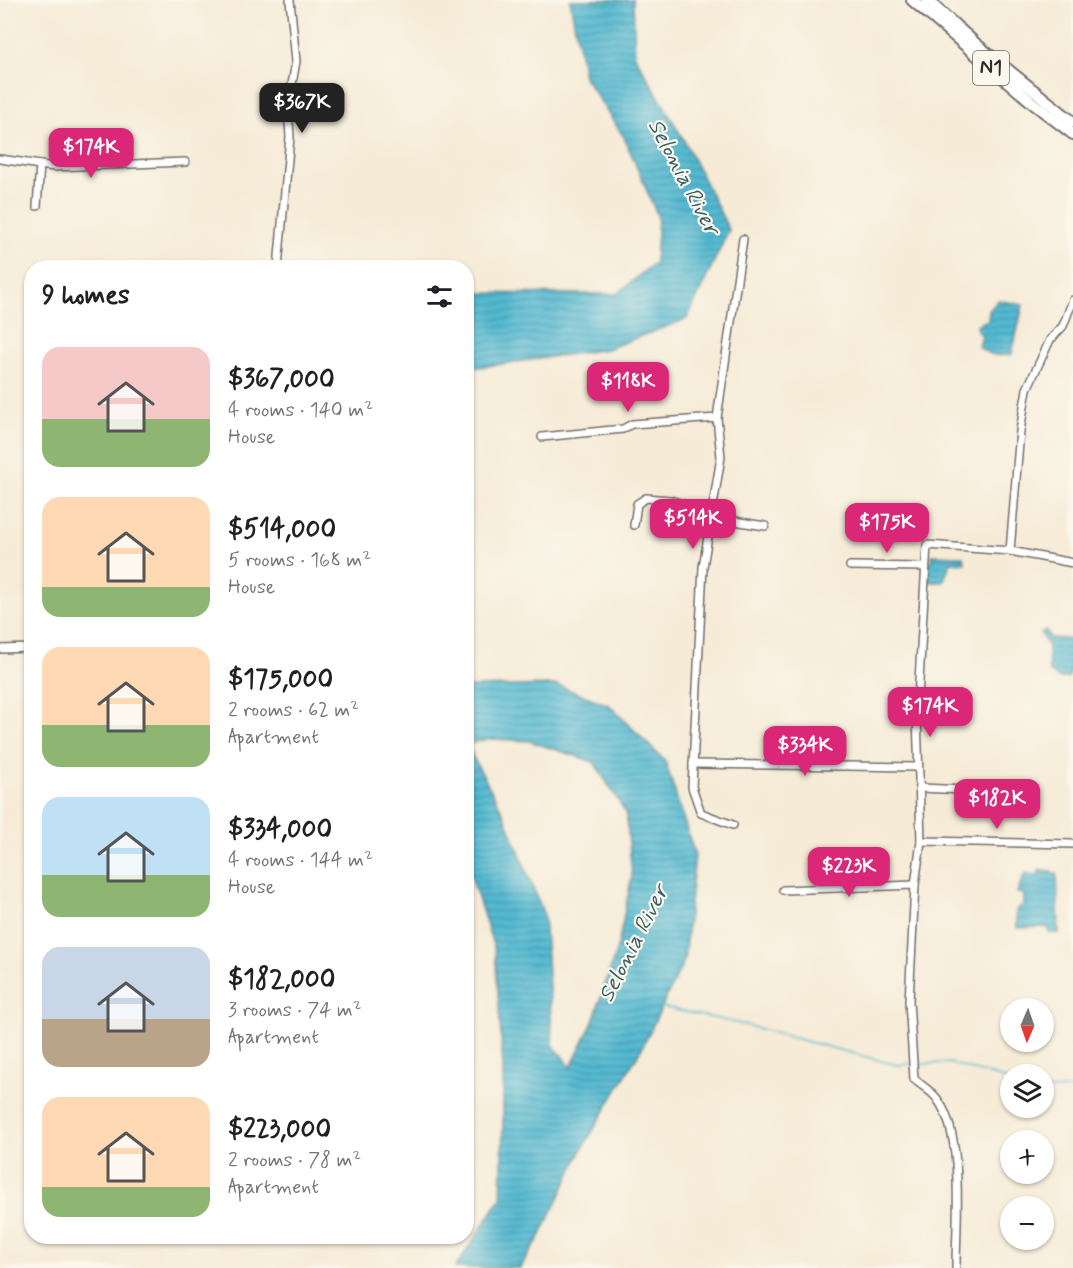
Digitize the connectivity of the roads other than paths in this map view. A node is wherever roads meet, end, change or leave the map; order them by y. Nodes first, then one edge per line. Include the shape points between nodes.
1 (290, 0) edge
2 (912, 0) edge
3 (927, 0) edge
4 (1073, 122) edge
5 (1073, 134) edge
6 (0, 159) edge
7 (185, 162) dead end
8 (40, 165) junction
9 (37, 206) dead end
10 (743, 239) dead end
11 (279, 260) edge
12 (1073, 300) edge
13 (717, 418) junction
14 (542, 437) dead end
15 (710, 514) junction
16 (634, 525) dead end
17 (765, 526) dead end
18 (1010, 551) junction
19 (1073, 563) edge
20 (850, 566) dead end
21 (924, 567) junction
22 (24, 648) edge
23 (0, 649) edge
24 (693, 764) junction
25 (917, 767) junction
26 (921, 788) junction
27 (964, 790) dead end
28 (733, 825) dead end
29 (921, 841) junction
30 (1073, 844) edge
31 (915, 885) junction
32 (783, 890) dead end
33 (956, 1268) edge

1 - 11 street via 296,61 288,108 290,137
2 - 5 highway, N1
3 - 4 highway, N1
6 - 8 street
7 - 8 street via 77,168
8 - 9 street
10 - 13 street
12 - 18 street via 1063,326 1050,340 1027,389
13 - 14 street via 632,424 623,429
13 - 15 street via 721,457
15 - 16 street via 670,500 646,498 637,504
15 - 17 street
15 - 24 street via 698,633
18 - 19 street
18 - 21 street via 927,545
20 - 21 street
21 - 25 street
22 - 23 street
24 - 25 street
24 - 28 street via 692,787 701,813
25 - 26 street
26 - 27 street
26 - 29 street
29 - 30 street
29 - 31 street
31 - 32 street
31 - 33 street via 909,1001 914,1079 938,1100 952,1135 956,1160

